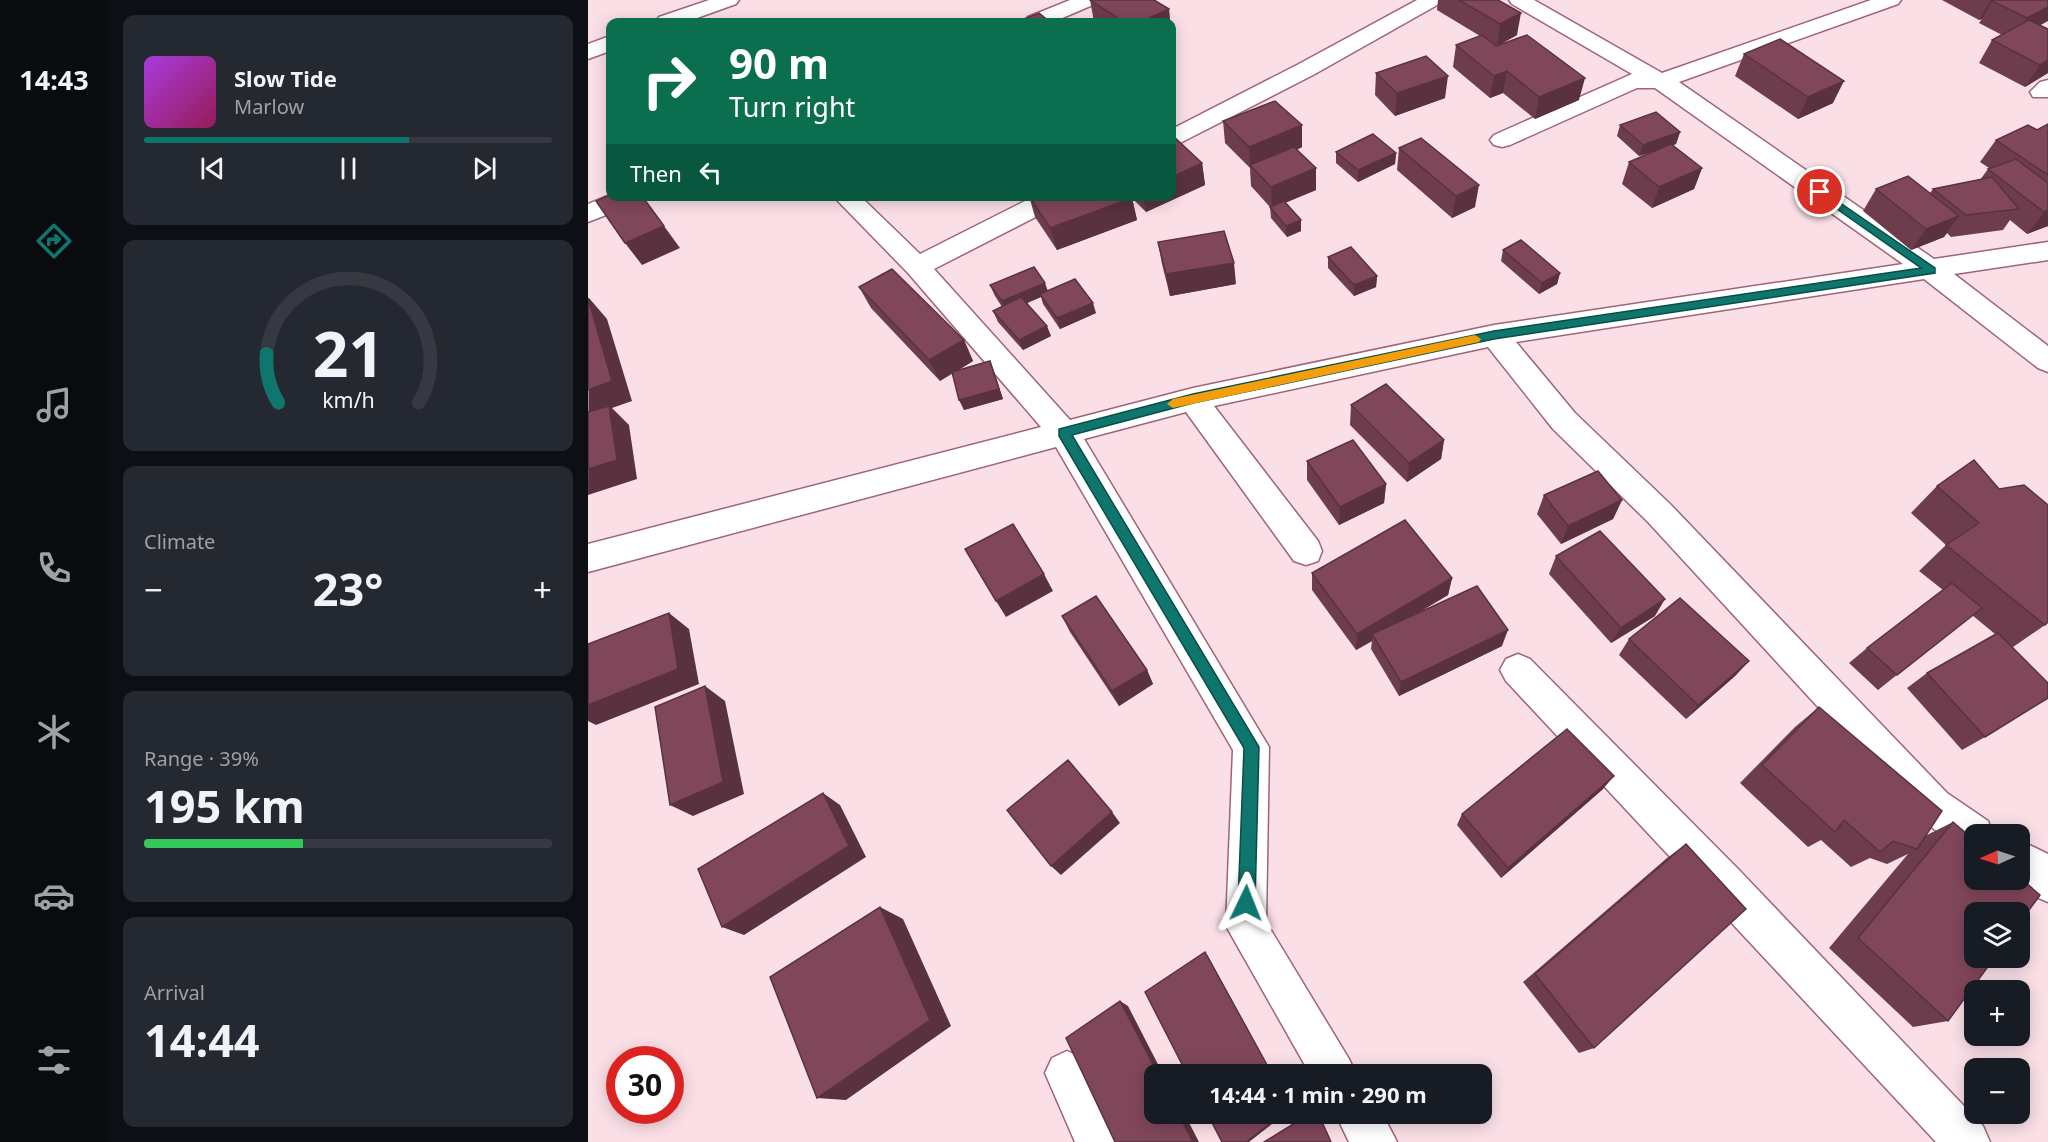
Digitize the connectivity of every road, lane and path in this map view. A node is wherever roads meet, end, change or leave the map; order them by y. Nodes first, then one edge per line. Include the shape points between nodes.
1 (729, 0) edge
2 (1088, 0) edge
3 (1432, 0) edge
4 (1519, 0) edge
5 (1891, 0) edge
6 (669, 18) edge
7 (1045, 18) edge
8 (606, 45) edge
9 (588, 52) edge
10 (1661, 81) junction
11 (1176, 136) edge
12 (1502, 140) dead end
13 (618, 201) edge
14 (849, 201) edge
15 (1046, 201) edge
16 (588, 214) edge
17 (2048, 251) edge
18 (917, 267) junction
19 (1932, 270) junction
20 (1494, 335) junction
21 (2048, 361) edge
22 (1193, 399) junction
23 (1064, 432) junction
24 (1306, 551) dead end
25 (588, 558) edge
26 (1518, 670) dead end
27 (1964, 828) edge
28 (2030, 866) edge
29 (2048, 882) edge
30 (1328, 1064) edge
31 (1067, 1073) dead end
32 (1363, 1124) edge
33 (1098, 1142) edge
34 (1374, 1142) edge
35 (1967, 1142) edge

1 - 6 street
2 - 7 street
3 - 11 street
4 - 10 street
5 - 10 street
8 - 9 street
10 - 12 street via 1633,81
10 - 19 street
13 - 16 street
14 - 18 street
15 - 18 street
17 - 19 street
18 - 23 street
19 - 20 street
19 - 21 street
20 - 22 street
20 - 27 street via 1564,421 1659,513 1934,806
22 - 23 street
22 - 24 street
23 - 25 street
23 - 30 street via 1251,747 1246,926
26 - 35 street
28 - 29 street
31 - 33 street
32 - 34 street

